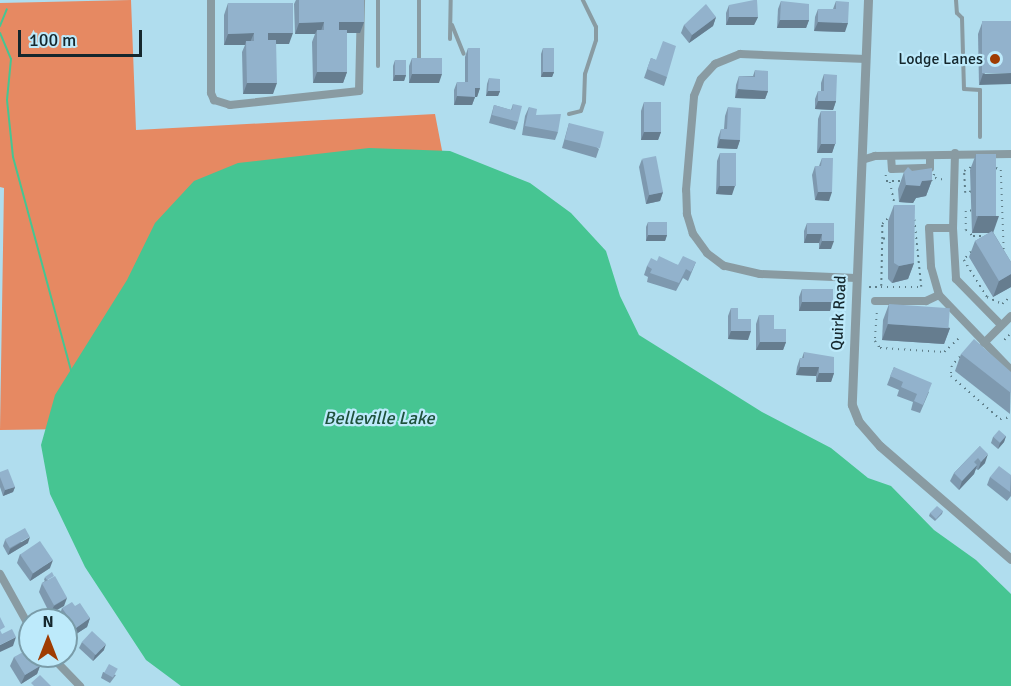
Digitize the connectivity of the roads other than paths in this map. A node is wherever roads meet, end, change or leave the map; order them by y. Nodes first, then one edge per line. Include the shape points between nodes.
1 (211, 0) edge
2 (362, 0) edge
3 (378, 0) edge
4 (419, 0) edge
5 (451, 0) edge
6 (583, 0) edge
7 (868, 0) edge
8 (956, 0) edge
9 (450, 21) junction
10 (450, 39) dead end
11 (464, 54) dead end
12 (866, 59) junction
13 (419, 63) edge
14 (378, 66) dead end
15 (569, 114) dead end
16 (980, 137) dead end
17 (955, 153) junction
18 (1011, 154) edge
19 (896, 156) junction
20 (930, 156) junction
21 (862, 160) junction
22 (953, 228) junction
23 (856, 278) junction
24 (939, 295) junction
25 (875, 301) dead end
26 (1011, 315) edge
27 (1001, 325) junction
28 (984, 343) junction
29 (1011, 370) edge
30 (1011, 559) edge
31 (0, 574) edge
32 (19, 608) edge
33 (63, 668) edge
34 (80, 686) edge

1 - 2 street via 211,93 214,100 230,105 359,90
3 - 14 lane
4 - 13 lane
5 - 9 lane
6 - 15 lane via 596,27 596,40 585,74 581,111
7 - 12 street, Quirk Road
8 - 16 lane via 957,13 962,18 964,89 980,90
9 - 10 lane
9 - 11 lane
12 - 21 street, Quirk Road
12 - 23 street via 740,54 721,60 708,70 697,87 687,214 697,240 716,260 754,273
17 - 18 street
17 - 20 street
17 - 22 street
19 - 20 street
19 - 20 street via 892,169 930,168
19 - 21 street
21 - 23 street, Quirk Road
22 - 24 street via 928,228 931,267
22 - 27 street via 956,279
23 - 30 street, Quirk Road via 850,390 859,422 880,446
24 - 25 street via 926,301
24 - 28 street
26 - 27 street
27 - 28 street
28 - 29 street
31 - 32 street
33 - 34 street

